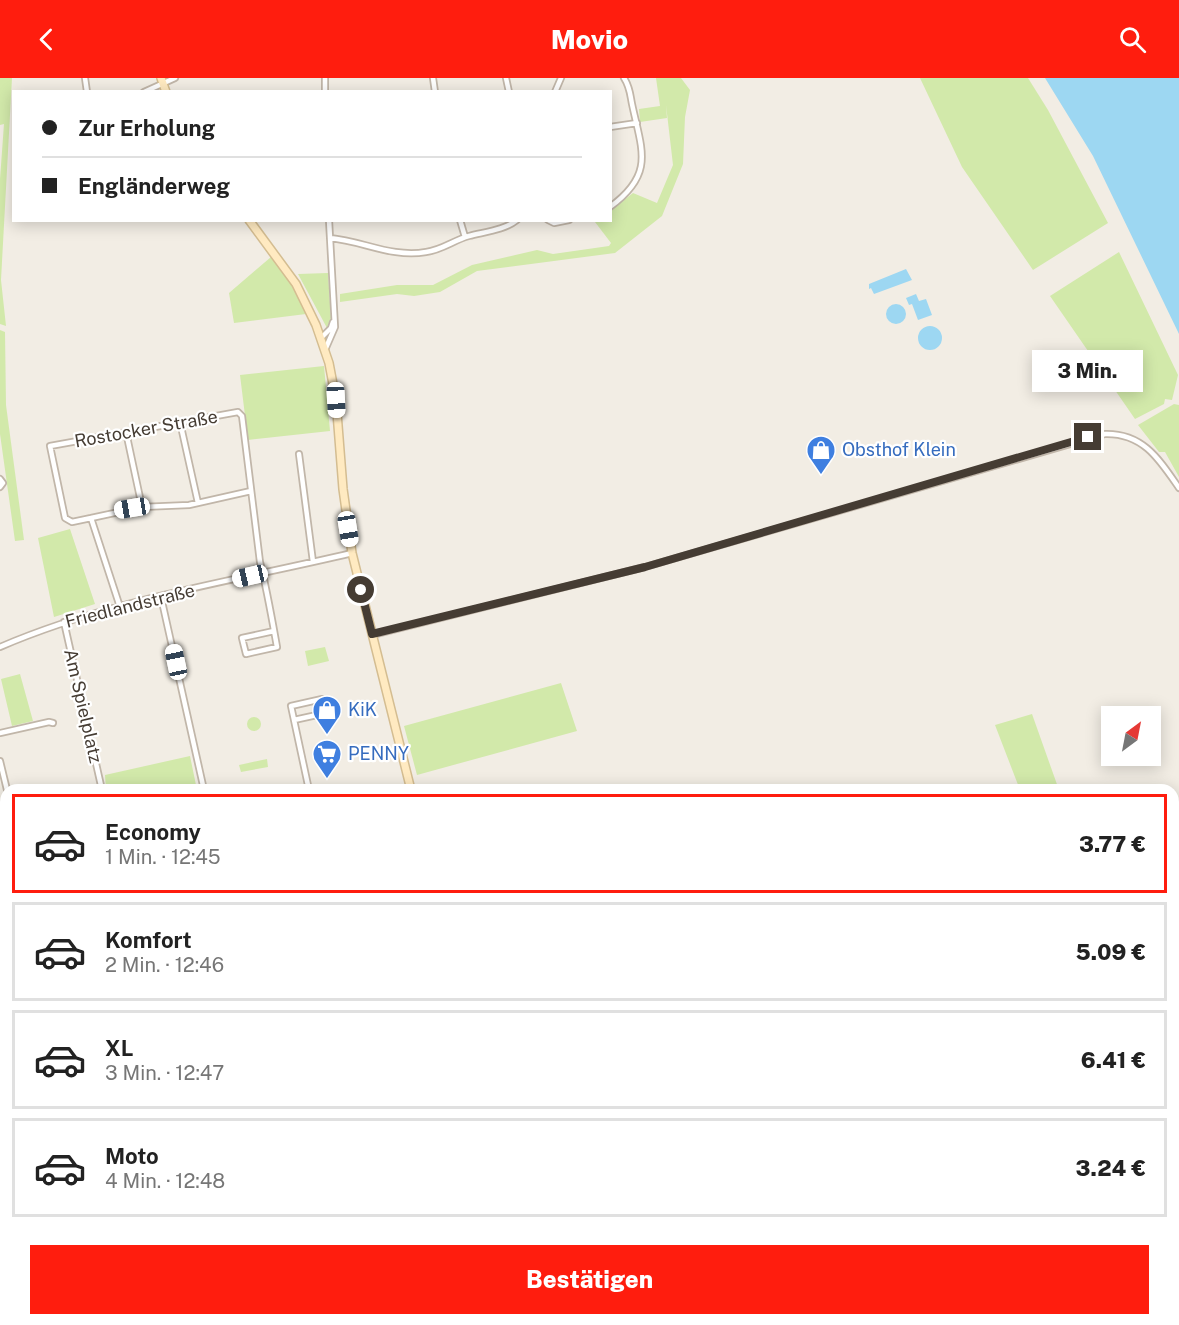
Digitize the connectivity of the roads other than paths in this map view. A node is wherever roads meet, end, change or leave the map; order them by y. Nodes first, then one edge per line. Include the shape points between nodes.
1 (175, 78) edge
2 (624, 78) edge
3 (162, 81) edge
4 (147, 90) edge
5 (637, 123) junction
6 (612, 127) edge
7 (612, 206) edge
8 (250, 222) edge
9 (329, 222) edge
10 (461, 222) edge
11 (515, 222) edge
12 (465, 237) junction
13 (330, 238) junction
14 (333, 319) junction
15 (321, 338) junction
16 (325, 350) junction
17 (180, 422) junction
18 (126, 432) junction
19 (299, 454) dead end
20 (0, 479) edge
21 (0, 487) edge
22 (1179, 488) edge
23 (251, 491) junction
24 (198, 503) junction
25 (142, 507) junction
26 (91, 518) junction
27 (352, 552) junction
28 (313, 562) junction
29 (263, 573) junction
30 (161, 597) junction
31 (120, 607) junction
32 (64, 622) junction
33 (274, 631) junction
34 (372, 634) junction
35 (0, 647) edge
36 (294, 720) junction
37 (53, 723) dead end
38 (0, 733) edge
39 (0, 761) edge
40 (6, 784) edge
41 (101, 784) edge
42 (203, 784) edge
43 (308, 784) edge
44 (410, 784) edge

1 - 3 street
2 - 5 street
3 - 4 street
5 - 6 street
5 - 7 street via 643,162 630,192
8 - 15 main road via 296,284
9 - 13 street
10 - 12 street
11 - 12 street
12 - 13 street via 433,251 401,254
13 - 14 street
14 - 15 street via 332,328
14 - 16 street via 334,332
15 - 16 main road
16 - 27 main road via 332,376
17 - 18 street, Rostocker Straße
17 - 23 street, Rostocker Straße via 241,414
17 - 24 street
18 - 25 street
18 - 26 street, Rostocker Straße via 50,446 65,518 72,522
19 - 28 street
20 - 21 street
22 - 34 street via 1147,446 1131,437 1105,434 645,567
23 - 24 street
23 - 29 street
24 - 25 street
25 - 26 street
26 - 31 street
27 - 28 street, Friedlandstraße
27 - 34 main road
28 - 29 street, Friedlandstraße
29 - 30 street, Friedlandstraße
29 - 33 street
30 - 31 street, Friedlandstraße
30 - 42 street
31 - 32 street, Friedlandstraße
32 - 35 street, Friedlandstraße
32 - 41 street, Am Spielplatz
33 - 33 street via 277,647 246,654 243,638
34 - 44 main road
36 - 36 street via 326,713 325,701 291,706
36 - 43 street
37 - 38 street
39 - 40 street

